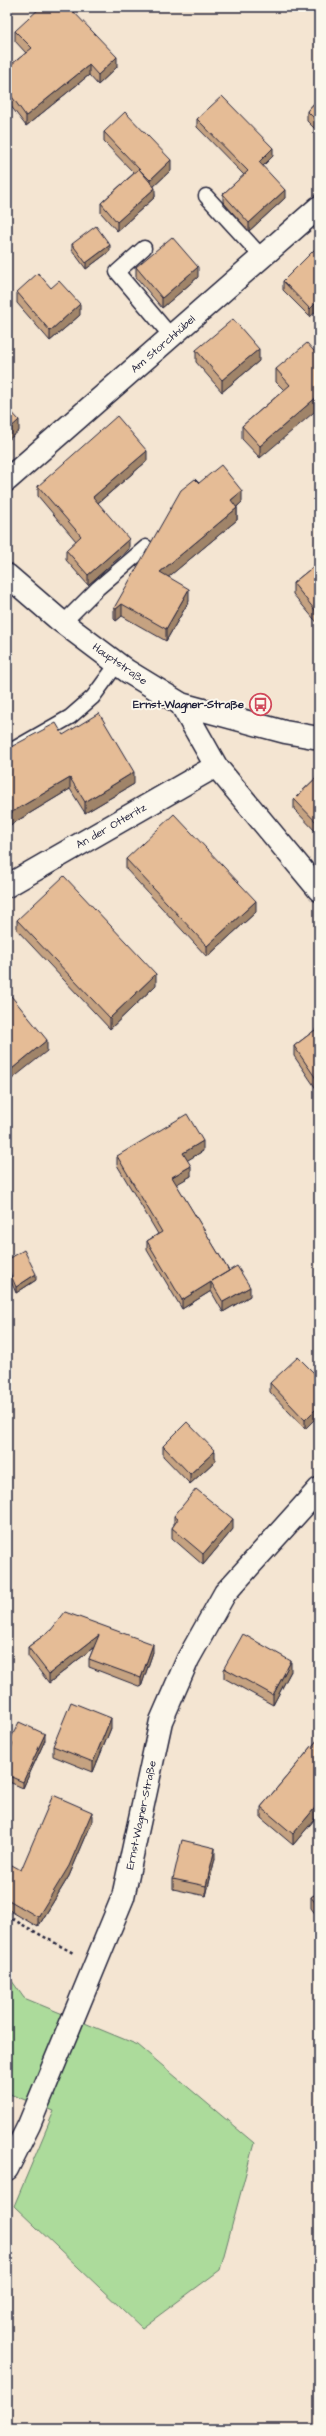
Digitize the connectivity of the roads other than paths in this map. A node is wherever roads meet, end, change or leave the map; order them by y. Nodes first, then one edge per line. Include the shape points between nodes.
1 (206, 196) dead end
2 (319, 207) edge
3 (144, 248) dead end
4 (262, 257) junction
5 (171, 336) junction
6 (7, 480) edge
7 (146, 547) dead end
8 (7, 575) edge
9 (63, 623) junction
10 (117, 664) junction
11 (181, 704) junction
12 (319, 738) edge
13 (7, 753) edge
14 (216, 766) junction
15 (7, 886) edge
16 (319, 890) edge
17 (319, 1489) edge
18 (7, 2169) edge

1 - 4 lane
2 - 4 street, Am Storchhübel
3 - 5 lane via 117,272
4 - 5 street, Am Storchhübel
5 - 6 street, Am Storchhübel
7 - 9 lane via 98,588
8 - 9 street, Hauptstraße
9 - 10 street, Hauptstraße
10 - 11 street, Hauptstraße
10 - 13 lane via 93,697 70,717
11 - 12 street, Hauptstraße via 285,732
11 - 14 street
14 - 15 street, An der Otteritz
14 - 16 street
17 - 18 street, Ernst-Wagner-Straße via 225,1592 188,1659 161,1721 123,1897 29,2125

